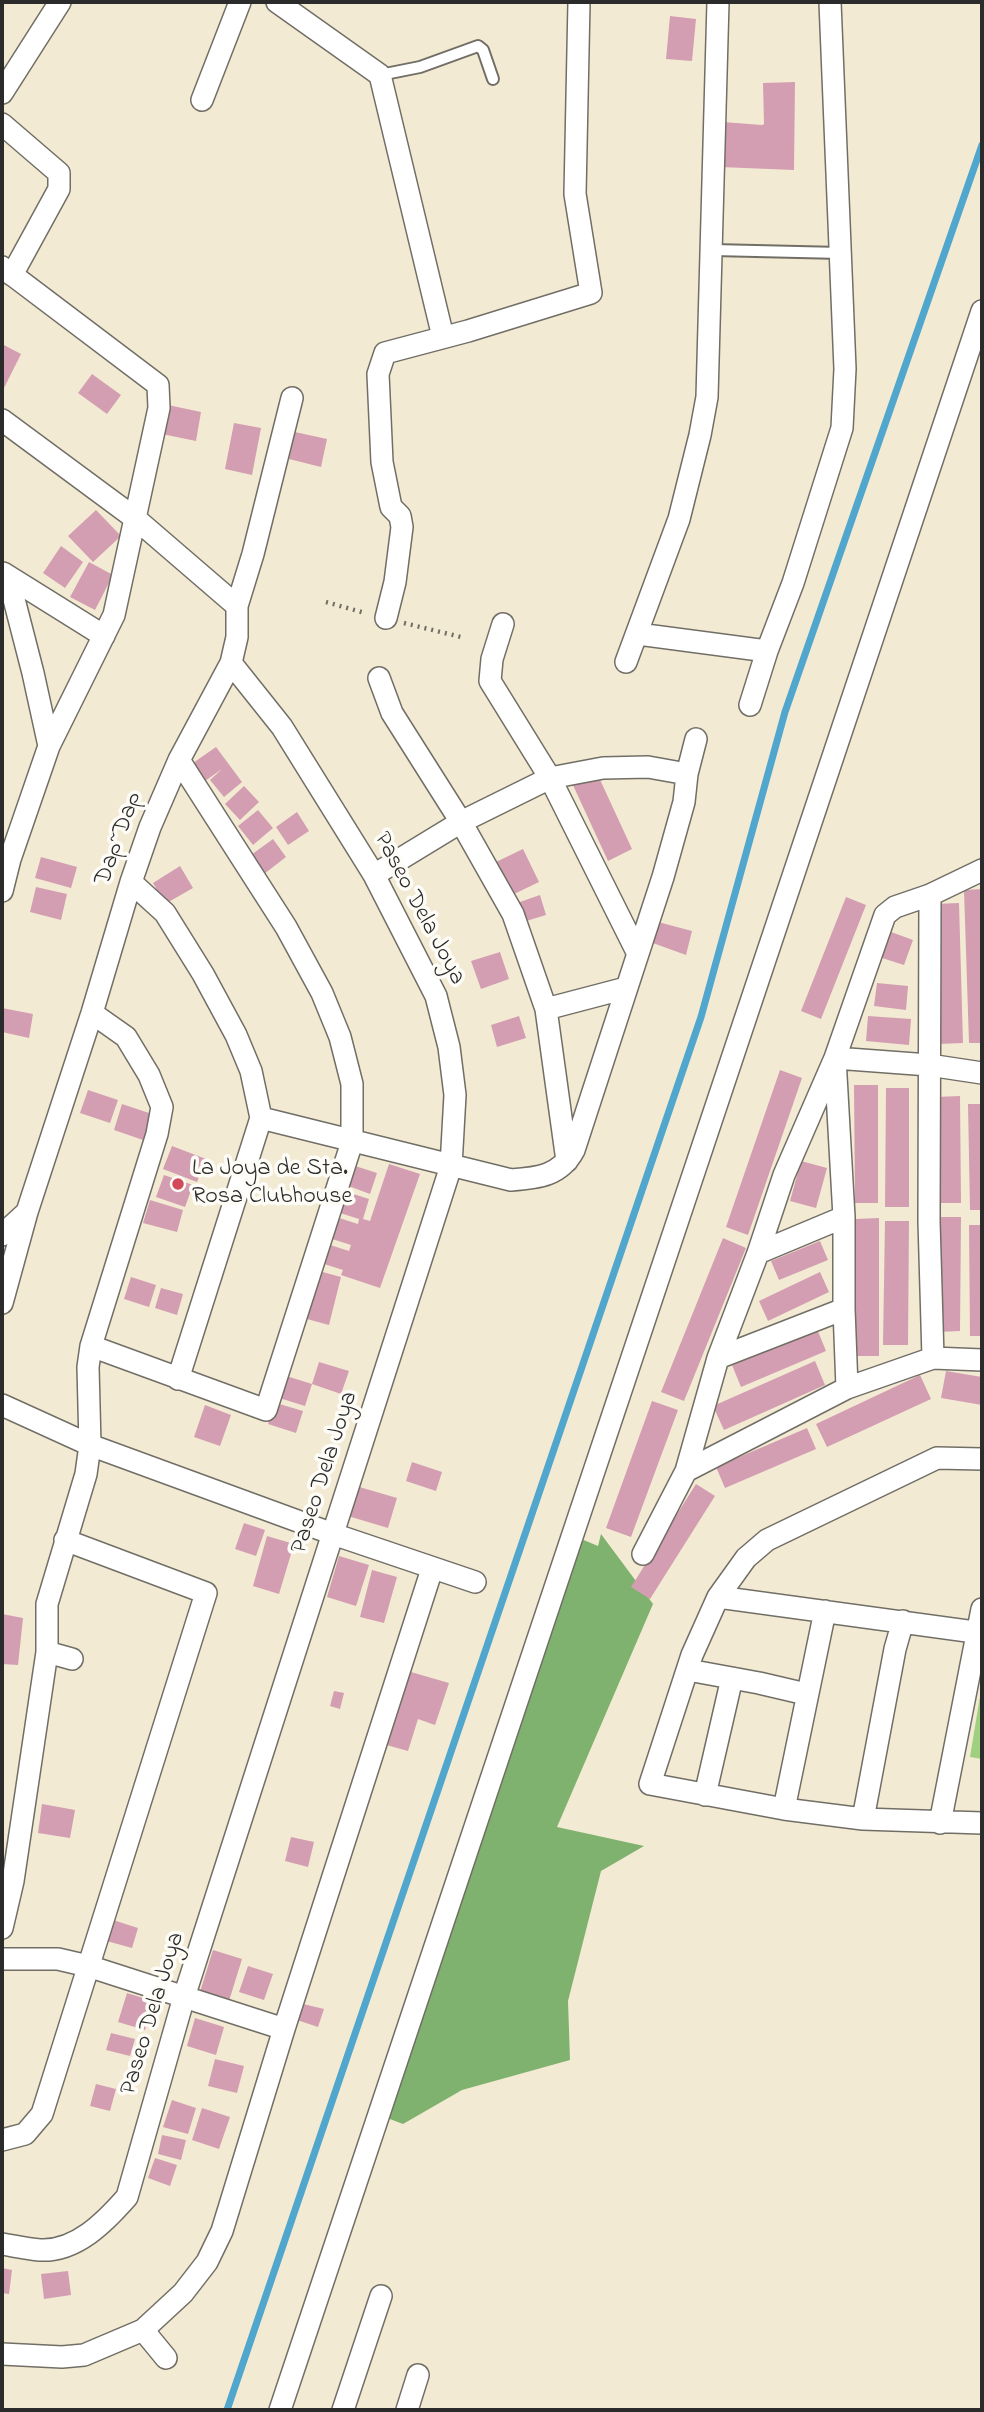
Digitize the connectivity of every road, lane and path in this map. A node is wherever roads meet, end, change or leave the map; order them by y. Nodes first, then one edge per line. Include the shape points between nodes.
1 (60, 2) edge
2 (240, 2) edge
3 (277, 2) edge
4 (579, 2) edge
5 (718, 2) edge
6 (830, 2) edge
7 (380, 75) junction
8 (493, 79) dead end
9 (2, 93) edge
10 (202, 100) dead end
11 (2, 124) edge
12 (713, 250) junction
13 (841, 253) junction
14 (7, 271) edge
15 (982, 311) edge
16 (443, 337) junction
17 (292, 398) dead end
18 (2, 420) edge
19 (136, 519) junction
20 (5, 574) edge
21 (237, 606) junction
22 (386, 618) dead end
23 (503, 624) dead end
24 (638, 634) junction
25 (104, 636) junction
26 (767, 651) junction
27 (626, 662) dead end
28 (231, 663) junction
29 (379, 678) dead end
30 (750, 705) dead end
31 (696, 739) dead end
32 (49, 746) junction
33 (179, 760) junction
34 (687, 774) junction
35 (550, 778) junction
36 (461, 822) junction
37 (982, 870) edge
38 (374, 875) junction
39 (131, 882) junction
40 (2, 891) edge
41 (930, 895) junction
42 (637, 952) junction
43 (626, 988) junction
44 (546, 1009) junction
45 (92, 1013) junction
46 (835, 1058) junction
47 (929, 1065) junction
48 (982, 1073) edge
49 (261, 1118) junction
50 (352, 1142) junction
51 (567, 1163) junction
52 (452, 1166) junction
53 (27, 1212) junction
54 (844, 1217) junction
55 (2, 1235) edge
56 (758, 1254) junction
57 (2, 1303) edge
58 (844, 1309) junction
59 (91, 1346) junction
60 (933, 1358) junction
61 (718, 1359) junction
62 (982, 1360) edge
63 (178, 1379) junction
64 (847, 1388) junction
65 (4, 1413) edge
66 (90, 1445) junction
67 (982, 1459) edge
68 (686, 1471) junction
69 (333, 1535) junction
70 (65, 1541) junction
71 (643, 1554) dead end
72 (432, 1569) junction
73 (475, 1582) dead end
74 (718, 1597) junction
75 (982, 1609) edge
76 (825, 1611) junction
77 (903, 1621) junction
78 (979, 1633) edge
79 (47, 1652) junction
80 (72, 1660) dead end
81 (688, 1670) junction
82 (732, 1678) junction
83 (806, 1694) junction
84 (705, 1795) junction
85 (784, 1809) junction
86 (863, 1819) junction
87 (940, 1823) junction
88 (982, 1824) edge
89 (2, 1928) edge
90 (2, 1959) edge
91 (88, 1966) junction
92 (184, 1997) junction
93 (284, 2029) junction
94 (2, 2140) edge
95 (2, 2244) edge
96 (381, 2297) dead end
97 (144, 2330) junction
98 (2, 2354) edge
99 (166, 2358) dead end
100 (418, 2375) dead end
101 (280, 2410) edge
102 (343, 2410) edge
103 (407, 2410) edge

1 - 9 street
2 - 10 street
3 - 7 street
4 - 16 street via 575,194 591,293
5 - 12 street
6 - 13 street
7 - 8 lane via 421,67 478,46
7 - 16 street
11 - 14 street via 59,173 60,189
12 - 13 lane
12 - 24 street via 707,397 700,435 679,519
13 - 26 street via 842,428
14 - 19 street via 158,385 159,408
15 - 101 street
16 - 22 street via 385,352 378,374 385,485 402,527
17 - 21 street, Dap~Dap
18 - 19 street
19 - 21 street
19 - 25 street via 114,615
20 - 25 street
20 - 32 street
21 - 28 street, Dap~Dap
23 - 35 street via 490,681
24 - 26 street
24 - 27 street
25 - 32 street
26 - 30 street
28 - 33 street, Dap~Dap
28 - 38 street, Paseo Dela Joya via 282,727
29 - 36 street via 392,713
31 - 34 street
32 - 40 street
33 - 39 street, Dap~Dap
33 - 50 street via 286,927 322,993 352,1084
34 - 35 street via 648,767 603,768
34 - 42 street via 684,803
35 - 36 street
35 - 42 street
36 - 38 street
36 - 44 street via 513,914
37 - 41 street
38 - 52 street, Paseo Dela Joya via 436,996 455,1095
39 - 45 street, Dap~Dap
39 - 49 street via 165,913 203,974 251,1071
41 - 46 street via 885,915
41 - 47 street
42 - 43 street
43 - 44 street
43 - 51 street
44 - 51 street
45 - 53 street, Dap~Dap
45 - 59 street via 126,1037 149,1074 162,1107
46 - 47 street
46 - 54 street
46 - 56 street via 784,1175
47 - 48 street
47 - 60 street
49 - 50 street
49 - 63 street
50 - 52 street
50 - 63 street via 266,1410
51 - 52 street via 542,1177 511,1180
52 - 69 street, Paseo Dela Joya
53 - 55 street
53 - 57 street, Dap~Dap
54 - 56 street
54 - 58 street
56 - 61 street
58 - 61 street
58 - 64 street
59 - 63 street
59 - 66 street
60 - 62 street
60 - 64 street
61 - 68 street
64 - 68 street
65 - 66 street
66 - 69 street
66 - 70 street
67 - 74 street via 937,1458 767,1540 746,1559
68 - 71 street
69 - 72 street
69 - 92 street, Paseo Dela Joya
70 - 79 street via 47,1604
70 - 91 street via 206,1593
72 - 73 street
72 - 93 street
74 - 76 street
74 - 81 street
75 - 78 street
76 - 77 street
76 - 83 street
77 - 78 street
77 - 86 street
78 - 87 street
79 - 80 street
79 - 89 street
81 - 82 street
81 - 84 street via 650,1784
82 - 83 street
82 - 84 street
83 - 85 street
84 - 85 street
85 - 86 street
86 - 87 street
87 - 88 street
90 - 91 street via 58,1959
91 - 92 street
91 - 94 street via 42,2114 26,2134
92 - 93 street
92 - 95 street, Paseo Dela Joya via 127,2197 109,2218 71,2246 42,2250
93 - 97 street via 222,2231 207,2262 183,2293
96 - 102 street
97 - 98 street via 84,2355
97 - 99 street
100 - 103 street

